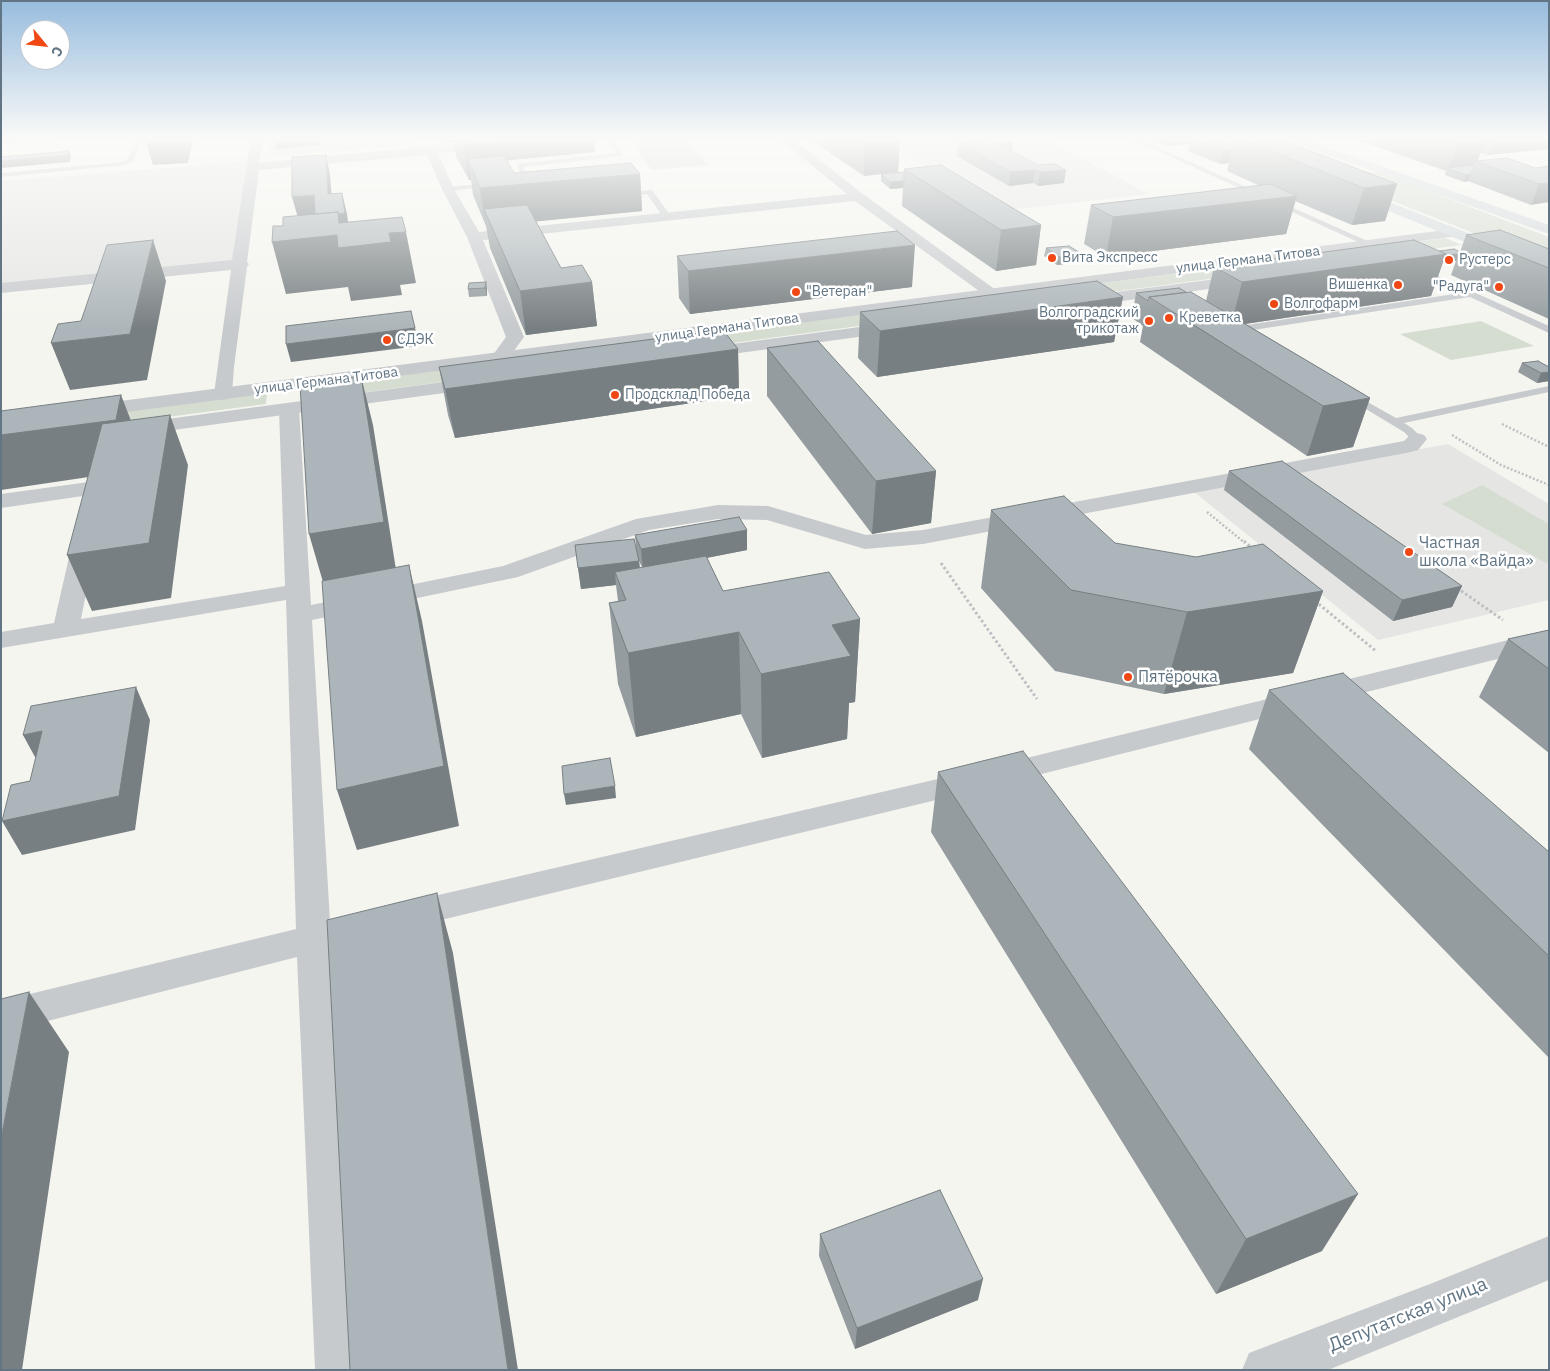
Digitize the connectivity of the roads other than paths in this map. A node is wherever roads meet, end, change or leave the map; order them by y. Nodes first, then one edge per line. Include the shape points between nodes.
1 (249, 201) edge
2 (454, 201) edge
3 (656, 201) edge
4 (822, 201) edge
5 (864, 201) edge
6 (1274, 201) edge
7 (1375, 201) edge
8 (1470, 201) edge
9 (668, 218) junction
10 (1549, 230) edge
11 (1454, 233) junction
12 (474, 237) junction
13 (1370, 244) junction
14 (1489, 247) junction
15 (1464, 250) dead end
16 (1426, 256) edge
17 (1409, 263) joint
18 (241, 264) junction
19 (1549, 272) edge
20 (1261, 278) edge
21 (1, 288) edge
22 (992, 293) junction
23 (1473, 294) junction
24 (1066, 304) edge
25 (917, 324) edge
26 (1549, 330) edge
27 (1250, 340) edge
28 (690, 355) edge
29 (499, 359) junction
30 (502, 380) edge
31 (1549, 389) edge
32 (1343, 393) edge
33 (223, 394) junction
34 (282, 402) junction
35 (69, 413) edge
36 (1394, 422) junction
37 (120, 431) edge
38 (1417, 439) joint
39 (1, 501) edge
40 (298, 603) junction
41 (66, 629) junction
42 (1542, 639) edge
43 (1, 640) edge
44 (314, 938) junction
45 (1, 1017) edge
46 (1549, 1258) edge
47 (339, 1370) edge
48 (1266, 1370) edge

1 - 18 street
2 - 12 street
3 - 9 lane
4 - 9 street
5 - 22 street
6 - 13 lane
7 - 11 highway
8 - 10 highway
9 - 12 street
11 - 13 street, улица Германа Титова
11 - 14 highway
12 - 29 street via 515,337
13 - 22 street, улица Германа Титова
14 - 15 street
14 - 19 highway
16 - 17 street
17 - 23 lane
18 - 21 street
18 - 33 street
20 - 24 street, улица Германа Титова via 1172,295
22 - 29 street, улица Германа Титова
23 - 26 lane
23 - 27 lane via 1229,328
25 - 28 street, улица Германа Титова
29 - 34 street, улица Германа Титова
30 - 34 street, улица Германа Титова
31 - 36 lane
32 - 36 lane
33 - 34 street, улица Германа Титова
33 - 35 street, улица Германа Титова
34 - 37 street, улица Германа Титова
34 - 40 street
36 - 38 lane
38 - 40 street via 1411,446 923,537 865,542 768,513 718,512 644,524 509,572
39 - 41 street via 96,488
40 - 41 street
40 - 44 street
41 - 43 street
42 - 44 street via 988,778
44 - 45 street
44 - 47 street
46 - 48 street, Депутатская улица

